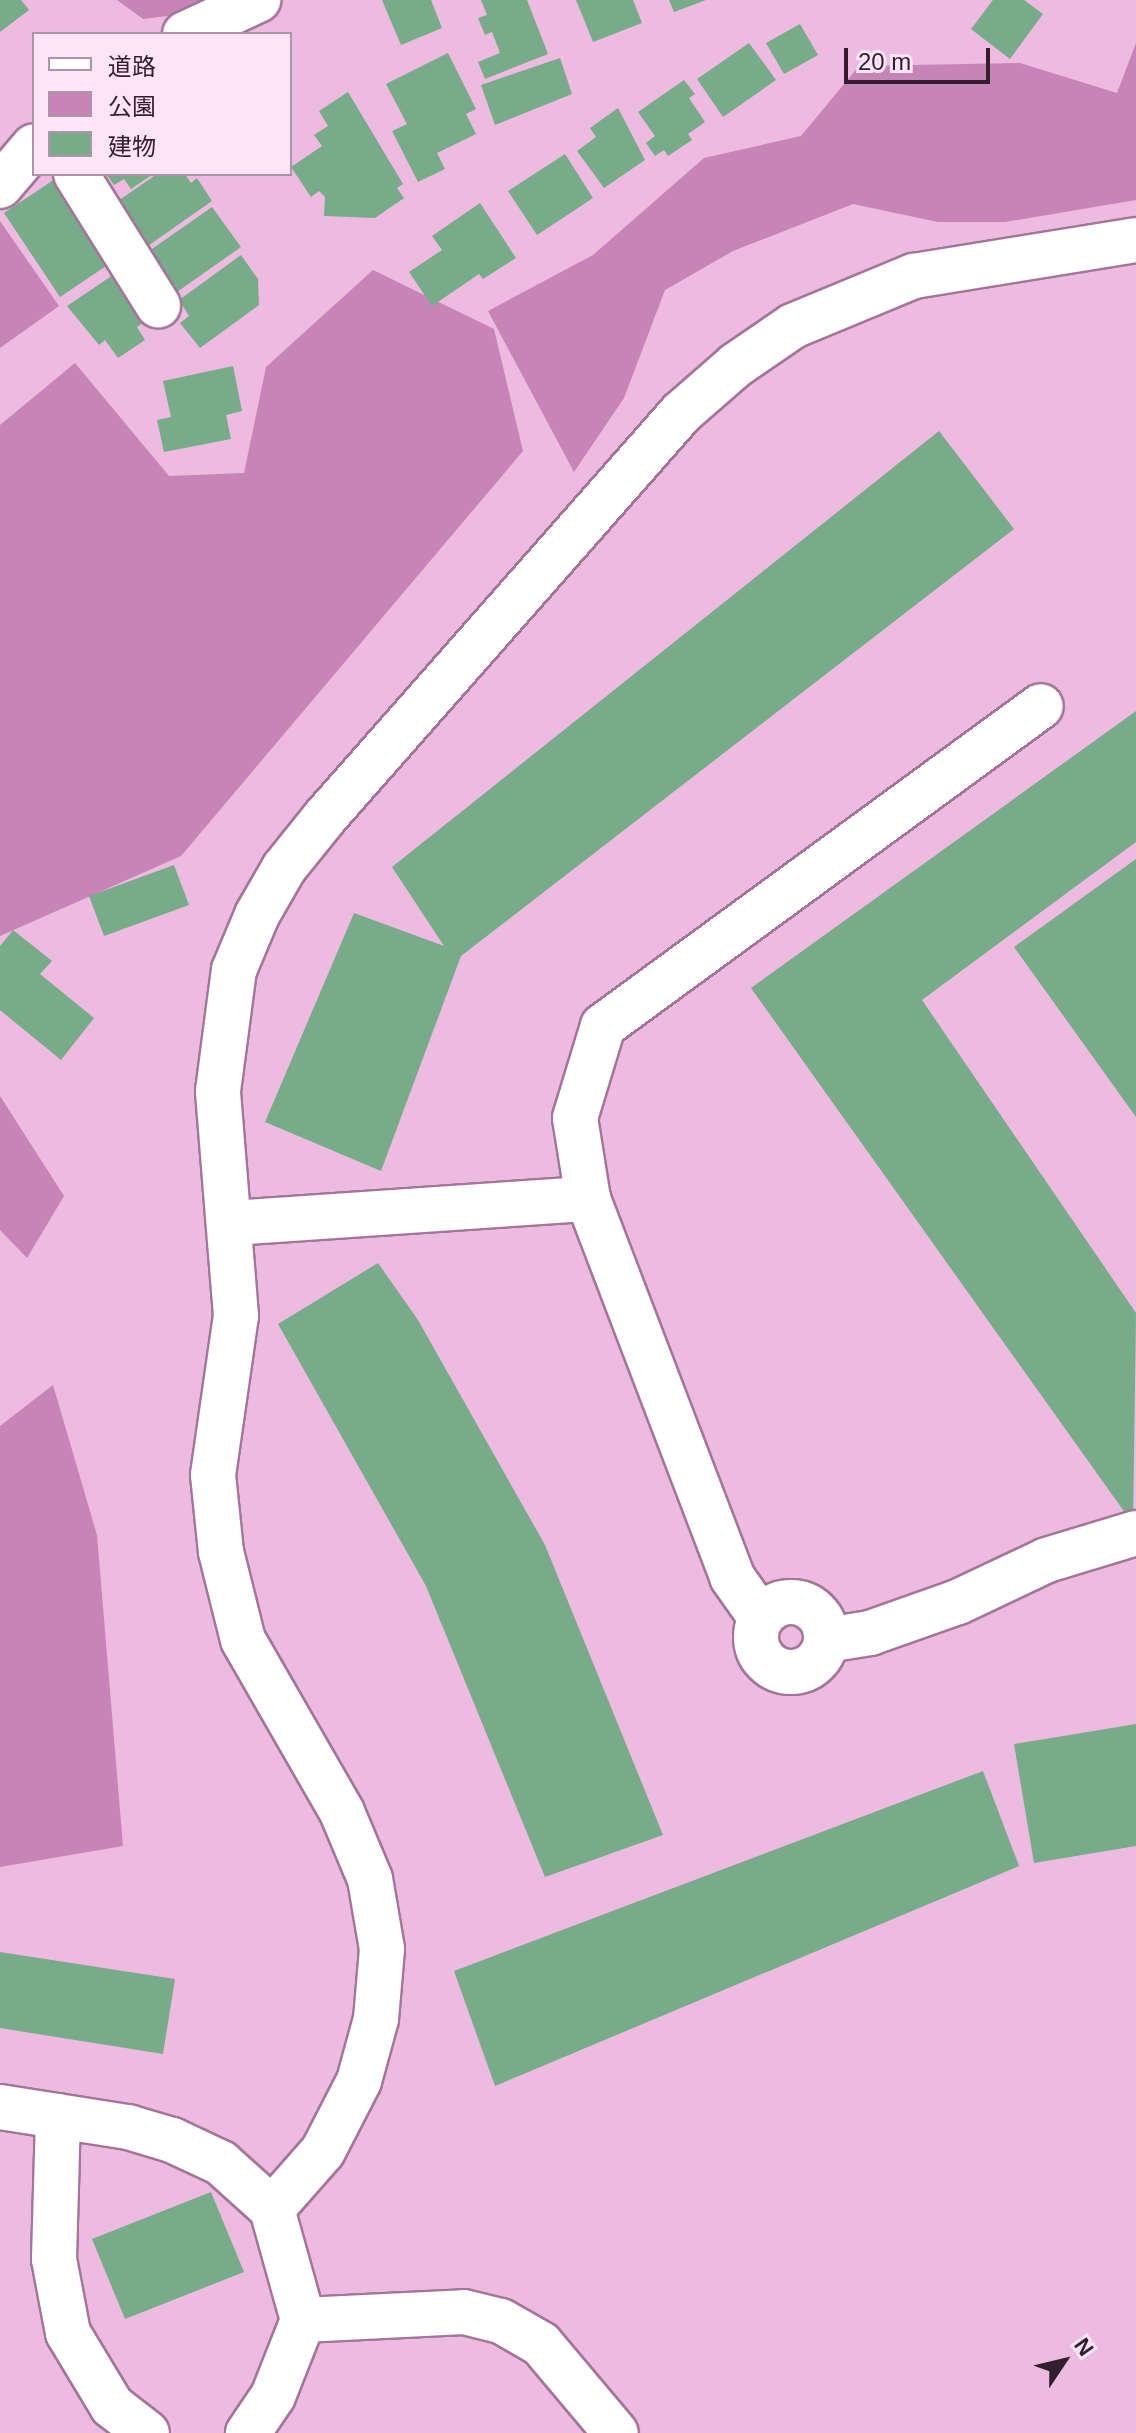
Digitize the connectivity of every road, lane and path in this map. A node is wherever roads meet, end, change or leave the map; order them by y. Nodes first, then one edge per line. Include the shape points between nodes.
1 (258, 0) edge
2 (189, 32) edge
3 (32, 148) edge
4 (77, 176) edge
5 (0, 186) edge
6 (1136, 240) edge
7 (158, 305) dead end
8 (1041, 706) dead end
9 (588, 1199) junction
10 (232, 1223) junction
11 (1136, 1533) edge
12 (0, 2107) edge
13 (58, 2116) junction
14 (272, 2209) junction
15 (303, 2320) junction
16 (147, 2433) edge
17 (248, 2433) edge
18 (616, 2433) edge

1 - 2 street
3 - 5 street
4 - 7 street
6 - 10 street via 914,276 847,299 759,350 681,413 325,817 284,868 257,915 234,970 222,1027 218,1091
8 - 9 street via 603,1026 575,1118
9 - 10 street
9 - 11 street via 732,1577 761,1618 758,1650 783,1672 807,1669 823,1652 826,1640 870,1633 958,1602 1047,1560
10 - 14 street via 236,1316 213,1475 221,1552 243,1640 342,1812 370,1879 382,1949 376,2019 359,2081 323,2151
12 - 13 street
13 - 14 street via 172,2140 221,2163
13 - 16 street via 54,2259 68,2333 112,2406
14 - 15 street
15 - 17 street via 273,2396
15 - 18 street via 464,2312 501,2321 541,2344

